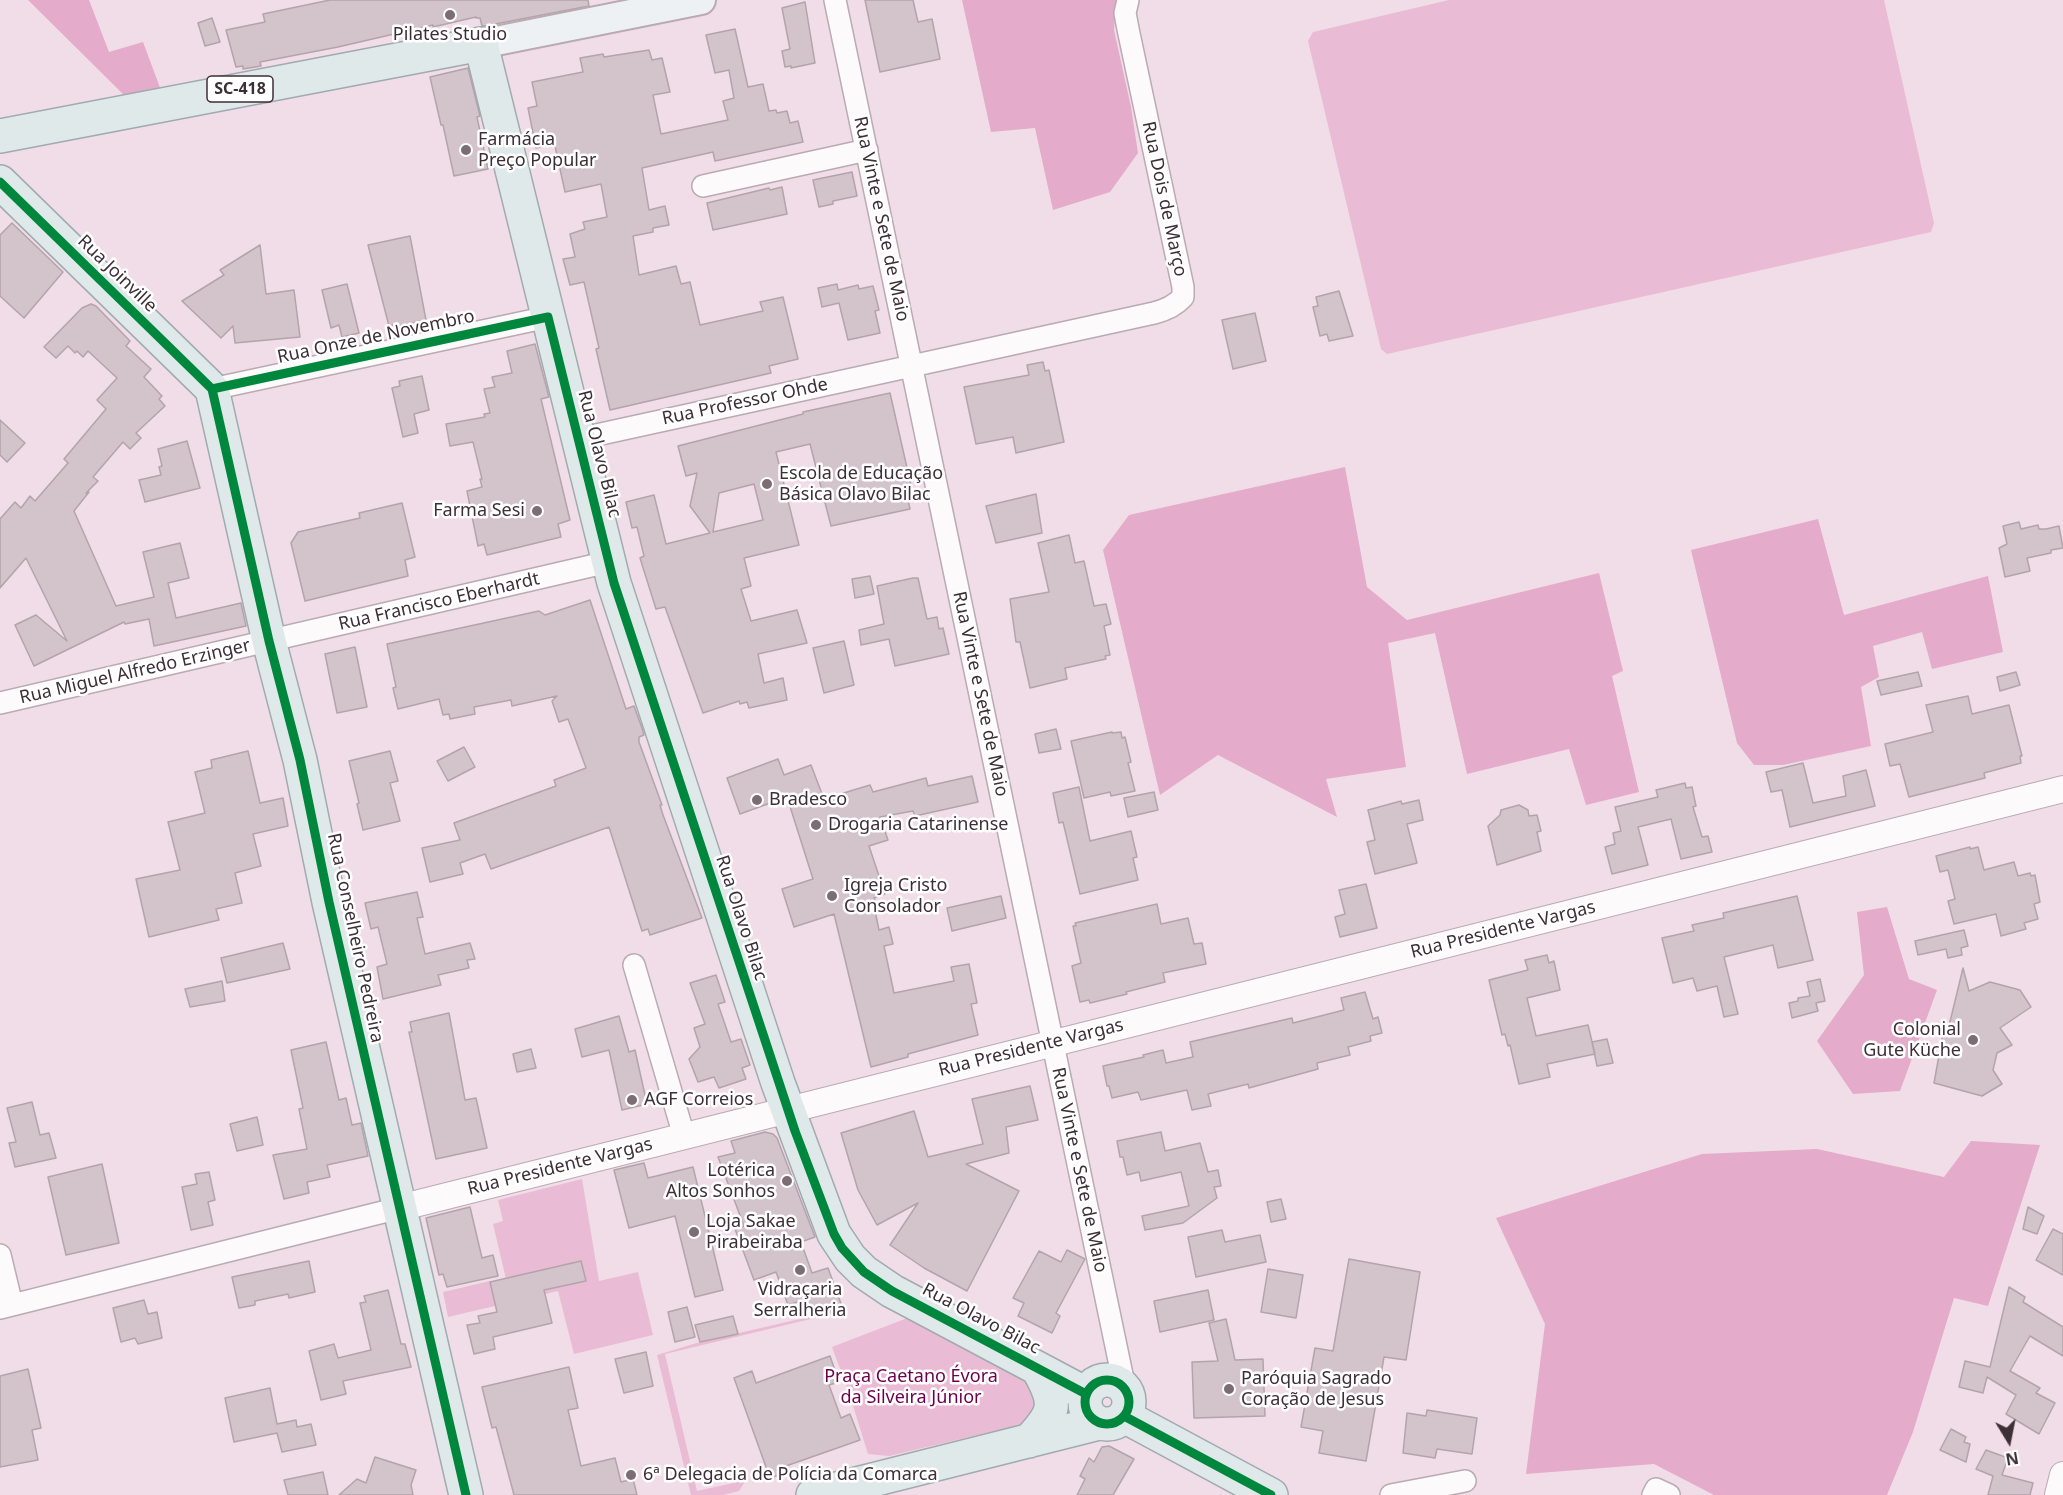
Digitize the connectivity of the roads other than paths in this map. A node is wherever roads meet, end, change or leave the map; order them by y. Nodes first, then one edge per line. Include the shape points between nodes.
1 (701, 0) edge
2 (835, 0) edge
3 (1128, 0) edge
4 (481, 44) junction
5 (0, 136) edge
6 (867, 150) junction
7 (0, 182) edge
8 (703, 186) dead end
9 (548, 317) junction
10 (911, 366) junction
11 (212, 389) junction
12 (578, 439) junction
13 (608, 562) junction
14 (269, 641) junction
15 (0, 703) edge
16 (2063, 789) edge
17 (633, 965) dead end
18 (1052, 1043) junction
19 (788, 1110) junction
20 (684, 1136) junction
21 (399, 1208) junction
22 (0, 1256) edge
23 (6, 1307) edge
24 (1038, 1369) junction
25 (1116, 1409) junction
26 (1029, 1441) junction
27 (2063, 1475) edge
28 (1466, 1481) dead end
29 (466, 1495) edge
30 (813, 1495) edge
31 (1271, 1495) edge
32 (1391, 1495) edge
33 (1653, 1495) edge
34 (1669, 1495) edge
35 (2058, 1495) edge

1 - 4 main road
2 - 6 street, Rua Vinte e Sete de Maio
3 - 10 street, Rua Dois de Março via 1125,13 1183,297 1169,309 1155,313
4 - 5 main road, SC-418
4 - 9 main road, Rua Olavo Bilac
6 - 8 street
6 - 10 street, Rua Vinte e Sete de Maio
7 - 11 main road, Rua Joinville
9 - 11 street, Rua Onze de Novembro
9 - 12 main road, Rua Olavo Bilac
10 - 12 street, Rua Professor Ohde
10 - 18 street, Rua Vinte e Sete de Maio
11 - 14 main road, Rua Conselheiro Pedreira
12 - 13 main road, Rua Olavo Bilac
13 - 14 street, Rua Francisco Eberhardt
13 - 19 main road, Rua Olavo Bilac
14 - 15 street, Rua Miguel Alfredo Erzinger
14 - 21 main road, Rua Conselheiro Pedreira via 300,760
16 - 18 street, Rua Presidente Vargas
17 - 20 street
18 - 19 street, Rua Presidente Vargas
18 - 25 street, Rua Vinte e Sete de Maio
19 - 20 street, Rua Presidente Vargas
19 - 24 main road, Rua Olavo Bilac via 834,1234 850,1258 892,1291
20 - 21 street, Rua Presidente Vargas
21 - 23 street, Rua Presidente Vargas
21 - 29 main road, Rua Conselheiro Pedreira
22 - 23 street
24 - 25 main road, Rua Olavo Bilac via 1086,1394 1088,1415
24 - 26 main road via 1052,1407 1047,1421
25 - 26 main road
25 - 31 main road
26 - 30 main road
27 - 35 street
28 - 32 street
33 - 34 street via 1656,1489

